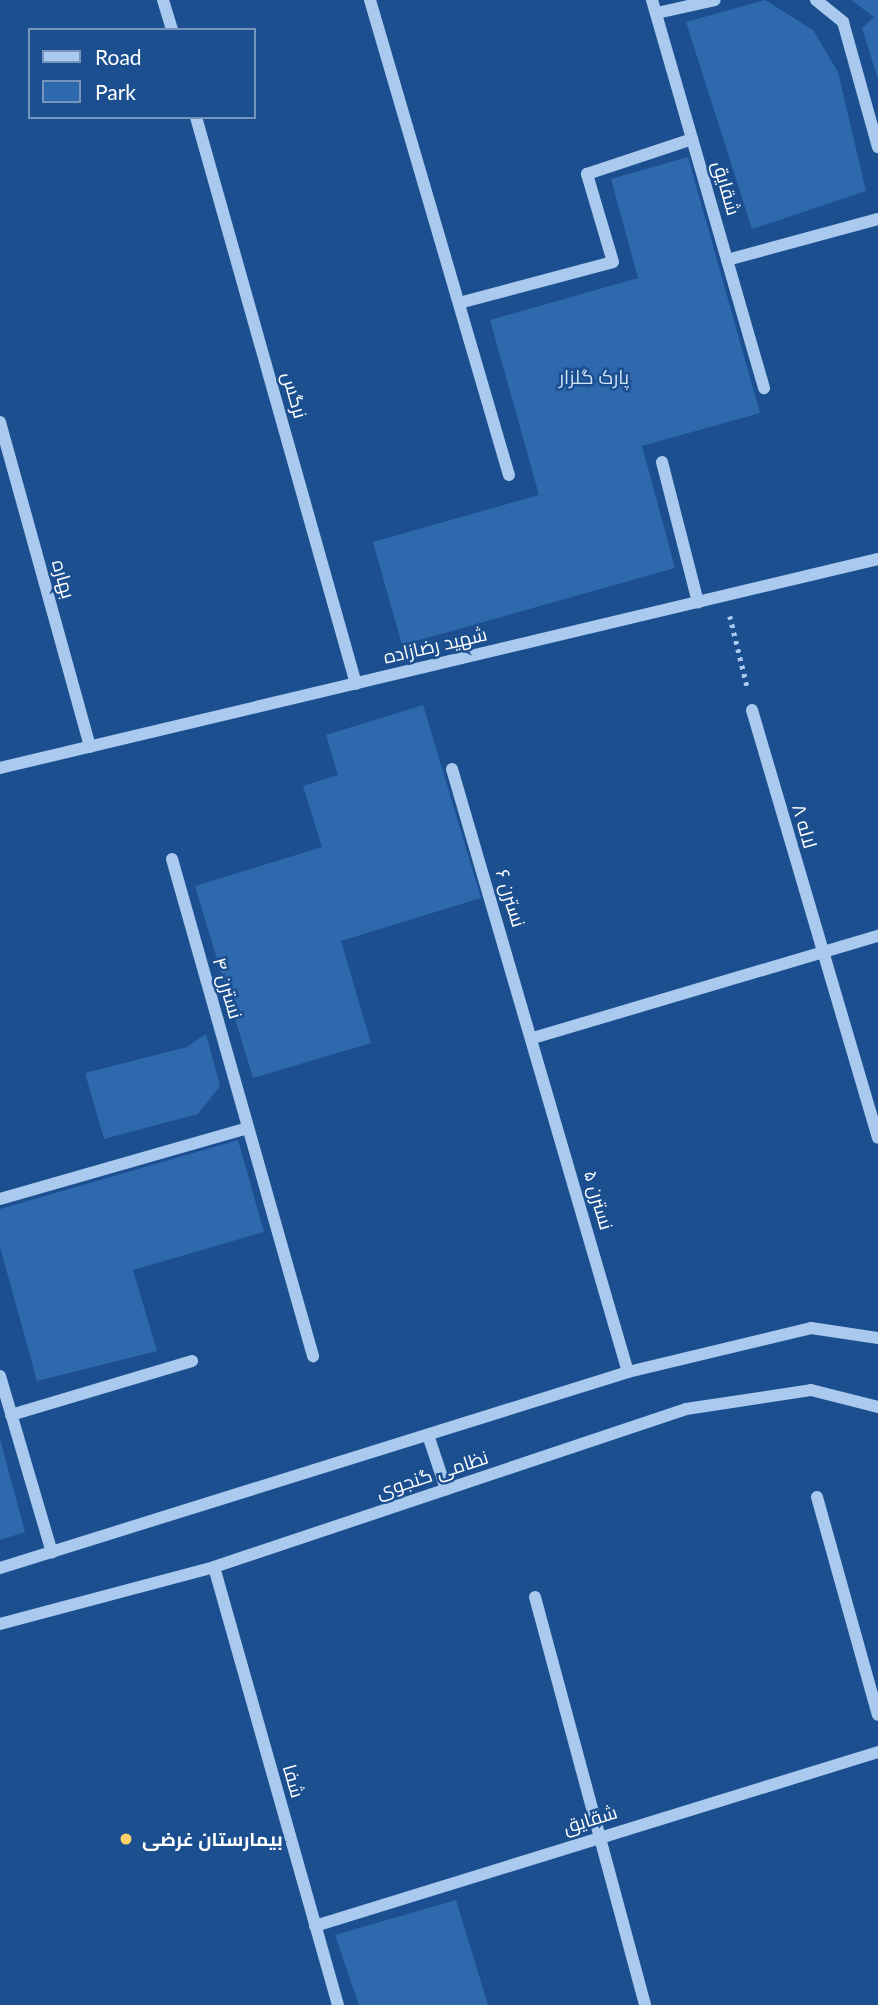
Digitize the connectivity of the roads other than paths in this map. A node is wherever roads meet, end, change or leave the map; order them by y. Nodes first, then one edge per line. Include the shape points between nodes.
1 (163, 0) edge
2 (370, 0) edge
3 (715, 0) edge
4 (816, 0) edge
5 (654, 6) edge
6 (171, 28) edge
7 (197, 119) edge
8 (692, 139) junction
9 (878, 147) edge
10 (878, 219) edge
11 (727, 260) junction
12 (458, 303) junction
13 (764, 387) dead end
14 (0, 422) edge
15 (662, 462) dead end
16 (509, 475) dead end
17 (878, 559) edge
18 (698, 602) junction
19 (356, 684) junction
20 (752, 710) road end
21 (90, 747) junction
22 (0, 768) edge
23 (452, 769) dead end
24 (172, 859) dead end
25 (878, 936) edge
26 (820, 953) junction
27 (533, 1038) junction
28 (247, 1128) junction
29 (878, 1138) edge
30 (0, 1199) edge
31 (878, 1338) edge
32 (313, 1356) dead end
33 (192, 1362) dead end
34 (628, 1372) junction
35 (0, 1376) edge
36 (878, 1406) edge
37 (11, 1415) junction
38 (429, 1438) junction
39 (446, 1489) junction
40 (817, 1497) dead end
41 (52, 1553) junction
42 (214, 1567) junction
43 (0, 1568) edge
44 (535, 1597) dead end
45 (0, 1624) edge
46 (878, 1715) edge
47 (878, 1752) edge
48 (598, 1837) junction
49 (315, 1926) junction
50 (338, 2005) edge
51 (645, 2005) edge

1 - 6 street
2 - 12 street
3 - 5 street
4 - 9 street via 842,22
5 - 8 street, شقایق
7 - 19 street, نرگس
8 - 11 street, شقایق
8 - 12 street via 587,174 613,262
10 - 11 street
11 - 13 street, شقایق
12 - 16 street
14 - 21 street, بهاره
15 - 18 street
17 - 18 street, شهید رضازاده
18 - 19 street, شهید رضازاده
19 - 21 street, شهید رضازاده
20 - 26 street, لاله ۸
21 - 22 street, شهید رضازاده
23 - 27 street, نسترن ۶
24 - 28 street, نسترن ۴
25 - 26 street
26 - 27 street
26 - 29 street, لاله ۸
27 - 34 street, نسترن ۵
28 - 30 street
28 - 32 street, نسترن ۴
31 - 34 street, نظامی گنجوی via 811,1328
33 - 37 street
34 - 38 street, نظامی گنجوی
35 - 37 street
36 - 39 street, نظامی گنجوی via 811,1390 686,1409
37 - 41 street
38 - 39 street
38 - 41 street, نظامی گنجوی
39 - 42 street, نظامی گنجوی
40 - 46 street
41 - 43 street, نظامی گنجوی
42 - 45 street, نظامی گنجوی
42 - 49 street, شفا
44 - 48 street
47 - 48 street, شقایق
48 - 49 street, شقایق
48 - 51 street
49 - 50 street, شفا

